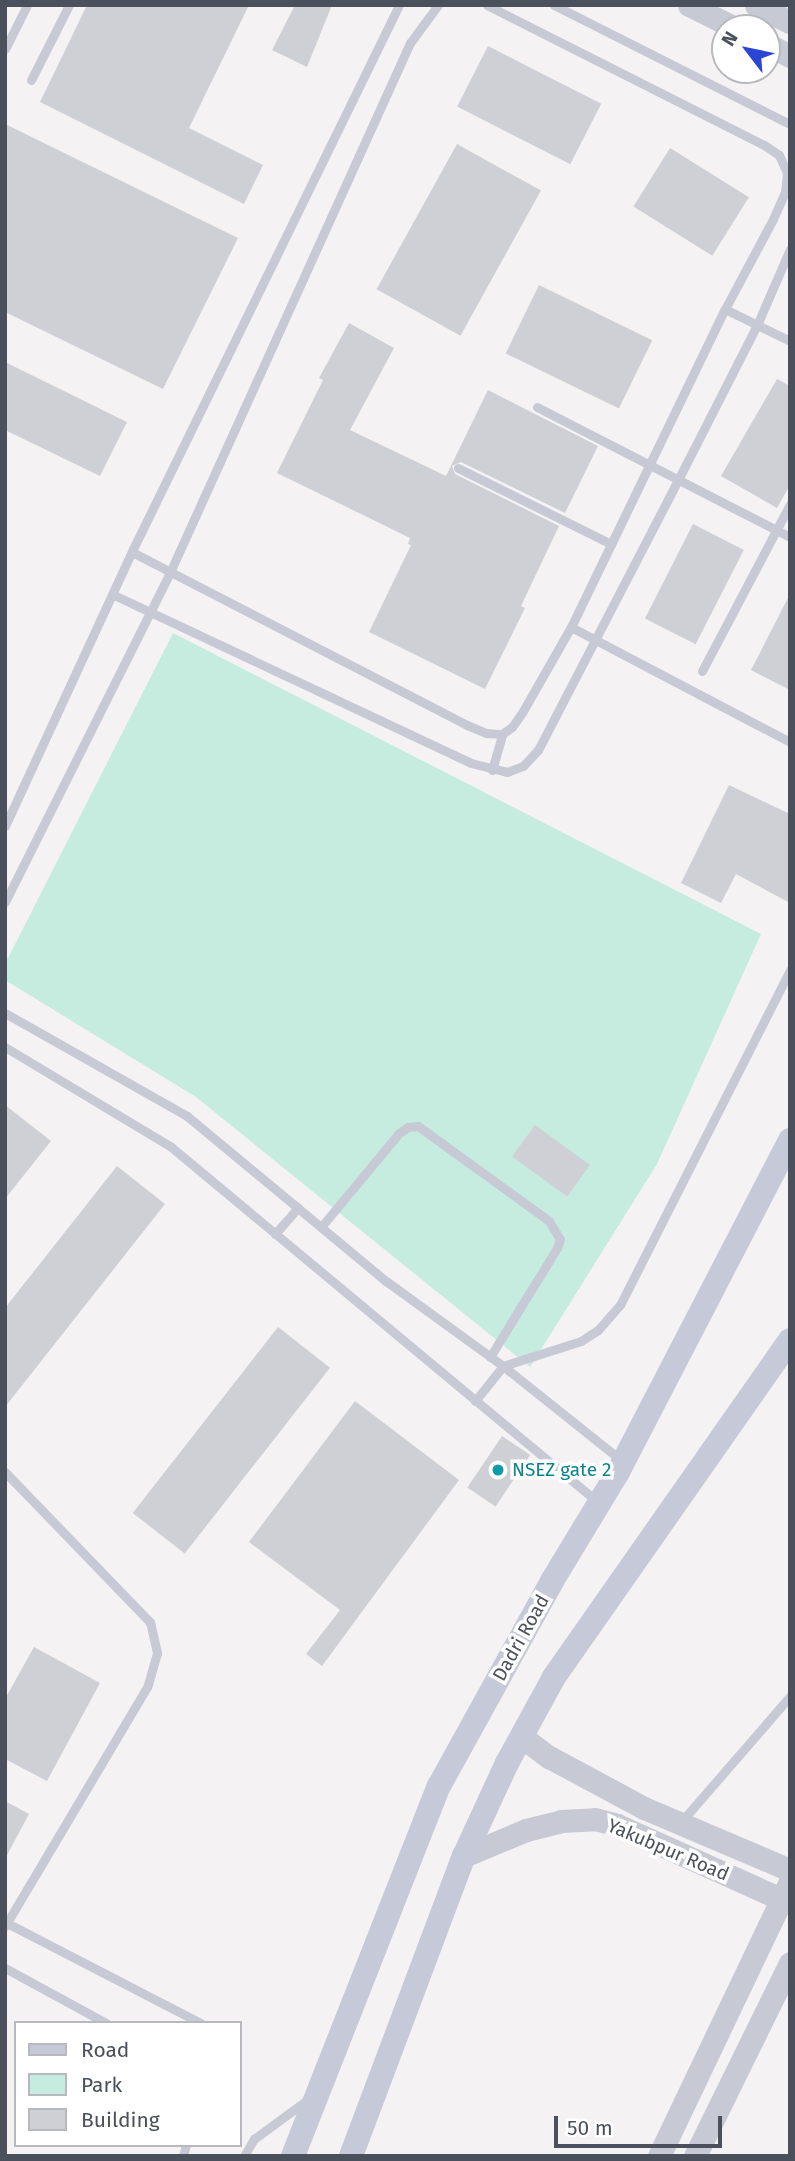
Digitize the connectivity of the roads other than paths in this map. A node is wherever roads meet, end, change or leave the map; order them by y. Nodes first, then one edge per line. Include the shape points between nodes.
1 (27, 5) edge
2 (69, 5) edge
3 (399, 5) edge
4 (438, 5) edge
5 (487, 5) edge
6 (554, 5) edge
7 (689, 5) edge
8 (756, 5) edge
9 (711, 16) edge
10 (790, 22) edge
11 (5, 49) edge
12 (31, 80) dead end
13 (790, 124) edge
14 (787, 166) edge
15 (790, 249) edge
16 (725, 309) junction
17 (757, 325) junction
18 (790, 341) edge
19 (537, 407) dead end
20 (649, 466) junction
21 (458, 468) dead end
22 (678, 480) junction
23 (790, 504) edge
24 (776, 531) junction
25 (790, 537) edge
26 (611, 544) junction
27 (132, 552) junction
28 (171, 570) junction
29 (114, 595) junction
30 (150, 611) junction
31 (571, 627) junction
32 (596, 638) junction
33 (702, 671) dead end
34 (502, 734) junction
35 (790, 742) edge
36 (492, 770) junction
37 (5, 827) edge
38 (5, 902) edge
39 (790, 970) edge
40 (5, 1013) edge
41 (5, 1047) edge
42 (790, 1140) edge
43 (790, 1181) edge
44 (298, 1208) junction
45 (750, 1215) junction
46 (321, 1227) junction
47 (275, 1234) junction
48 (790, 1340) edge
49 (489, 1357) junction
50 (503, 1366) junction
51 (475, 1401) junction
52 (623, 1462) junction
53 (5, 1472) edge
54 (600, 1504) junction
55 (790, 1696) edge
56 (522, 1737) junction
57 (681, 1824) junction
58 (464, 1856) junction
59 (790, 1870) edge
60 (787, 1894) edge
61 (6, 1923) edge
62 (790, 1963) edge
63 (5, 1968) edge
64 (102, 2021) edge
65 (197, 2021) edge
66 (320, 2091) junction
67 (244, 2156) edge
68 (293, 2156) edge
69 (351, 2156) edge
70 (659, 2156) edge
71 (695, 2156) edge

1 - 11 lane
2 - 12 lane
3 - 27 lane
4 - 28 lane via 410,43
5 - 14 lane via 764,145
6 - 13 lane
7 - 9 street
8 - 10 street
14 - 16 lane via 785,192
15 - 17 lane
16 - 17 lane
16 - 20 lane
17 - 18 lane
17 - 22 lane
19 - 20 lane
20 - 22 lane
20 - 26 lane
21 - 26 lane
22 - 24 lane
22 - 32 lane
23 - 24 lane
24 - 25 lane
24 - 33 lane
26 - 31 lane
27 - 28 lane
27 - 29 lane
28 - 30 lane
28 - 34 lane via 467,725
29 - 30 lane
29 - 37 lane
30 - 36 lane
30 - 38 lane
31 - 32 lane
31 - 34 lane via 523,711
32 - 35 lane
32 - 36 lane via 538,750 523,766 507,772
34 - 36 lane
39 - 50 lane via 620,1305 581,1341
40 - 44 lane via 187,1116
41 - 47 lane via 170,1146
42 - 45 main road, Dadri Road
43 - 45 main road
44 - 46 lane
44 - 47 lane
45 - 52 main road, Dadri Road
46 - 49 lane
46 - 49 lane via 399,1133 418,1126 549,1222 560,1239 557,1248
47 - 51 lane
48 - 56 main road via 554,1677
49 - 50 lane
50 - 51 lane
50 - 52 lane
51 - 54 lane
52 - 54 main road, Dadri Road
53 - 61 lane via 150,1622 157,1653 147,1687
54 - 66 main road, Dadri Road via 552,1581 439,1786
55 - 57 lane
56 - 57 street, Yakubpur Road via 577,1773
56 - 58 main road
57 - 59 street, Yakubpur Road
58 - 60 street, Yakubpur Road via 550,1824 595,1819
58 - 69 main road
60 - 70 street
61 - 65 lane
62 - 71 street
63 - 64 lane
66 - 67 lane via 254,2139
66 - 68 main road, Dadri Road

